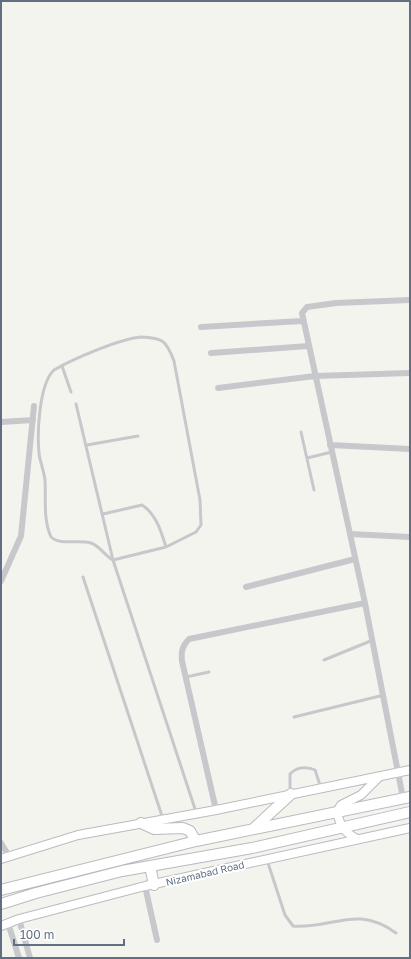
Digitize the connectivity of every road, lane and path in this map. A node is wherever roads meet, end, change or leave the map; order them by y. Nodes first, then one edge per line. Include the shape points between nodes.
1 (410, 300) edge
2 (302, 321) junction
3 (201, 327) dead end
4 (308, 346) junction
5 (212, 353) dead end
6 (62, 366) junction
7 (410, 373) edge
8 (315, 376) junction
9 (218, 388) dead end
10 (71, 392) dead end
11 (76, 404) dead end
12 (34, 406) dead end
13 (33, 420) junction
14 (1, 422) edge
15 (301, 432) dead end
16 (138, 436) dead end
17 (87, 445) junction
18 (330, 445) junction
19 (410, 449) edge
20 (332, 452) junction
21 (307, 458) junction
22 (314, 490) dead end
23 (103, 514) junction
24 (350, 534) junction
25 (410, 537) edge
26 (166, 547) junction
27 (355, 559) junction
28 (113, 560) junction
29 (83, 577) dead end
30 (1, 581) edge
31 (246, 587) dead end
32 (365, 603) junction
33 (373, 640) junction
34 (324, 660) dead end
35 (209, 672) dead end
36 (186, 677) junction
37 (384, 696) junction
38 (294, 717) dead end
39 (410, 770) edge
40 (399, 772) junction
41 (379, 777) junction
42 (321, 789) junction
43 (291, 794) junction
44 (407, 798) edge
45 (216, 810) junction
46 (196, 812) junction
47 (337, 812) junction
48 (410, 812) edge
49 (317, 816) junction
50 (163, 819) junction
51 (141, 823) junction
52 (340, 826) junction
53 (410, 828) edge
54 (253, 829) junction
55 (320, 831) junction
56 (357, 839) junction
57 (196, 841) junction
58 (1, 843) edge
59 (9, 856) junction
60 (1, 859) edge
61 (267, 860) junction
62 (150, 866) junction
63 (149, 886) junction
64 (1, 890) edge
65 (1, 904) edge
66 (19, 919) junction
67 (4, 924) edge
68 (396, 933) dead end
69 (157, 940) dead end
70 (19, 958) edge
71 (30, 958) edge

1 - 2 street via 336,303 307,307 302,313
2 - 3 street
2 - 4 street
4 - 5 street
4 - 8 street
6 - 10 lane
6 - 26 lane via 131,338 157,337 164,341 170,350 192,448 202,517 201,525 196,532
6 - 28 lane via 48,376 39,426 39,454 44,471 46,521 54,540 91,543
7 - 8 street
8 - 9 street
8 - 18 street
11 - 17 lane
12 - 13 street
13 - 14 street
13 - 30 street via 21,536
15 - 21 lane
16 - 17 lane
17 - 23 lane
18 - 19 street
18 - 20 street
20 - 21 lane
20 - 24 street
21 - 22 lane
23 - 26 lane via 142,505 153,516
23 - 28 lane
24 - 25 street
24 - 27 street
26 - 28 lane
27 - 31 street
27 - 32 street
28 - 46 lane
29 - 50 lane
32 - 33 street
32 - 36 street via 189,639 181,653
33 - 34 lane
33 - 37 street
35 - 36 lane
36 - 45 street
37 - 38 lane
37 - 40 street
39 - 40 main road
40 - 41 main road
40 - 44 street
41 - 42 main road
41 - 47 main road via 361,795 341,805
42 - 43 main road
42 - 43 lane via 315,770 308,767 296,769 290,774
43 - 45 main road
43 - 54 highway
44 - 47 highway
45 - 46 main road
46 - 50 main road
47 - 49 highway
47 - 52 main road
48 - 52 highway, Nizamabad Road
49 - 54 highway
49 - 55 highway via 324,822
50 - 51 main road
51 - 57 highway via 154,829 183,828 190,831
51 - 59 main road via 78,835
52 - 55 highway, Nizamabad Road
52 - 56 main road
53 - 56 main road, Nizamabad Road
54 - 57 highway
55 - 62 highway, Nizamabad Road via 252,848
56 - 61 main road, Nizamabad Road
57 - 64 highway
58 - 59 street
59 - 60 main road
61 - 63 main road, Nizamabad Road
61 - 68 lane via 285,915 293,926 366,918 382,923
62 - 63 highway
62 - 65 highway, Nizamabad Road via 36,893
63 - 66 main road, Nizamabad Road
63 - 69 street
66 - 67 main road, Nizamabad Road
66 - 71 street
67 - 70 street

